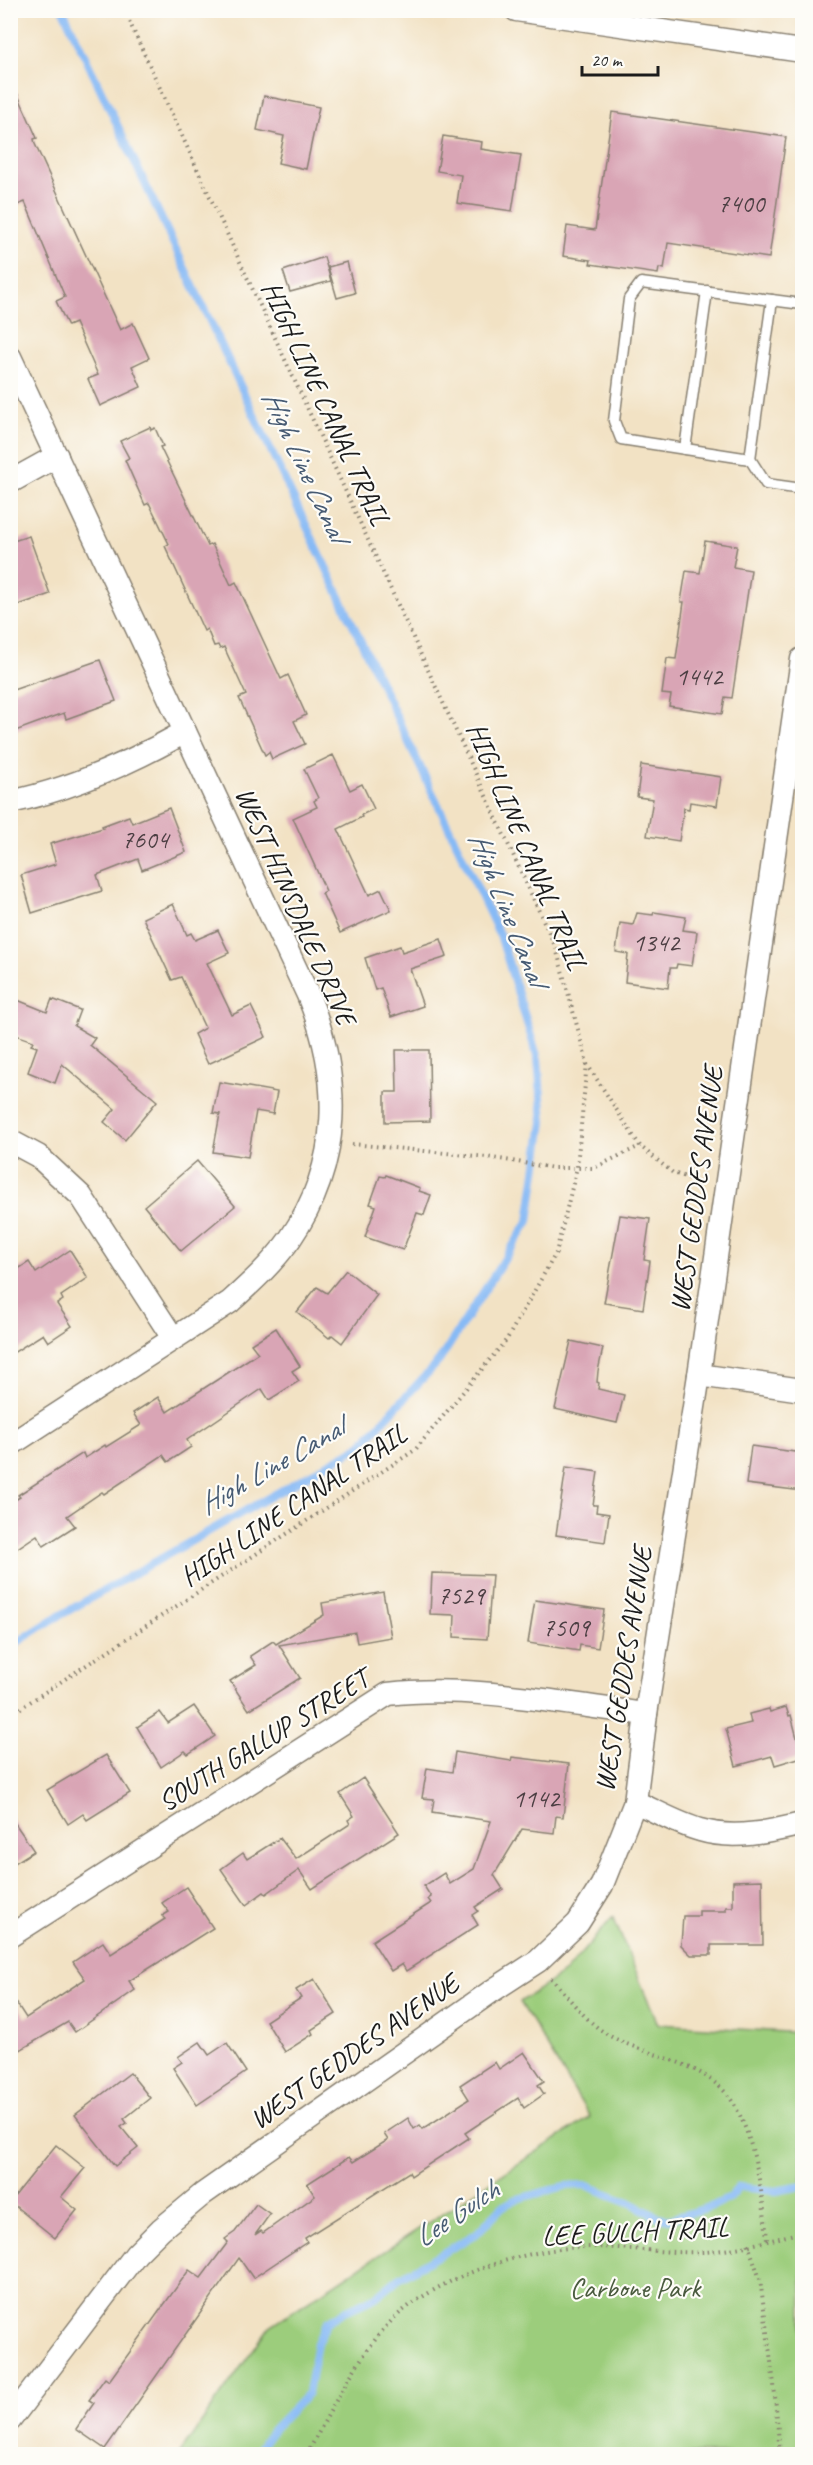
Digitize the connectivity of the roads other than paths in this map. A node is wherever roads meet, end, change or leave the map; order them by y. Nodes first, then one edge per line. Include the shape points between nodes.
1 (516, 10) edge
2 (802, 51) edge
3 (707, 291) junction
4 (772, 300) junction
5 (802, 304) edge
6 (10, 357) edge
7 (685, 449) junction
8 (57, 456) junction
9 (750, 459) junction
10 (10, 482) edge
11 (802, 489) edge
12 (802, 659) edge
13 (185, 732) junction
14 (10, 802) edge
15 (10, 1141) edge
16 (173, 1338) junction
17 (699, 1375) junction
18 (802, 1390) edge
19 (10, 1445) edge
20 (646, 1714) junction
21 (635, 1802) junction
22 (802, 1824) edge
23 (10, 1936) edge
24 (10, 2420) edge

1 - 2 street
3 - 4 lane
3 - 7 lane
3 - 7 lane via 641,283 629,299 614,421 621,439
4 - 5 lane
4 - 9 lane
6 - 8 street, WEST HINSDALE DRIVE
7 - 9 lane
8 - 10 street
8 - 13 street, WEST HINSDALE DRIVE
9 - 11 lane via 766,484
12 - 17 street, WEST GEDDES AVENUE
13 - 14 street via 103,773
13 - 16 street, WEST HINSDALE DRIVE via 319,1022 331,1083 330,1142 319,1180 290,1239 262,1273 230,1302
15 - 16 street via 38,1156 81,1196
16 - 19 street, WEST HINSDALE DRIVE
17 - 18 street
17 - 20 street, WEST GEDDES AVENUE
20 - 21 street, WEST GEDDES AVENUE
20 - 23 street, SOUTH GALLUP STREET via 458,1690 388,1694
21 - 22 street via 700,1831 769,1832
21 - 24 street, WEST GEDDES AVENUE via 602,1885 578,1923 538,1961 203,2194 161,2229 136,2254

